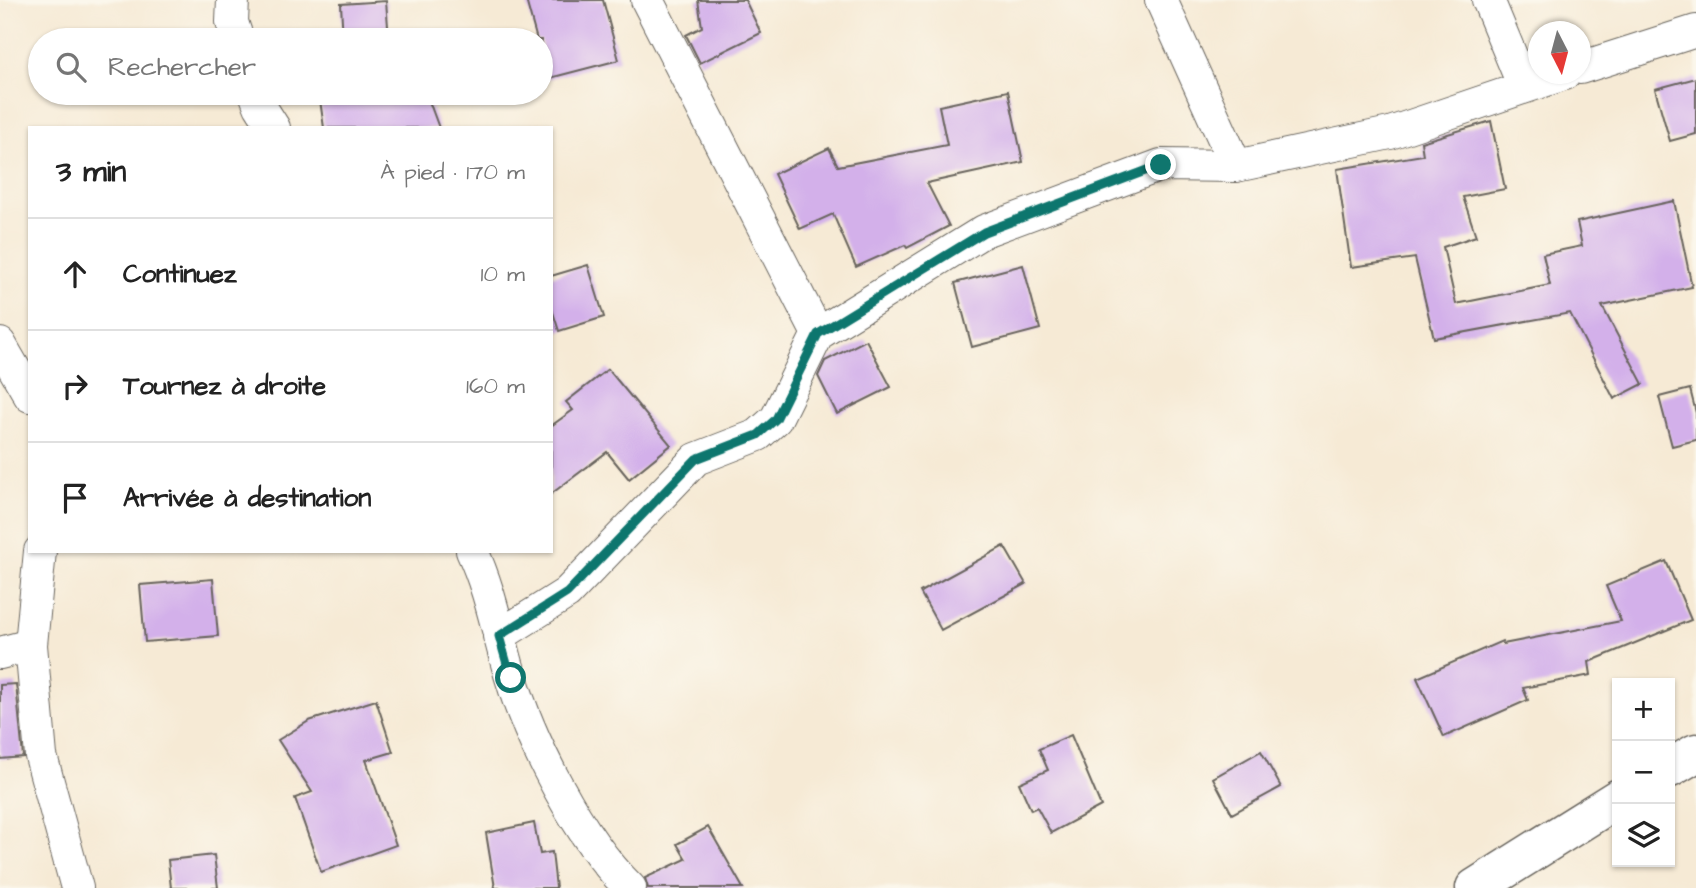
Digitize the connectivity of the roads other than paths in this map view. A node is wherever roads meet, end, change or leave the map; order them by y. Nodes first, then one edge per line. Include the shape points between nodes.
1 (233, 0) edge
2 (647, 0) edge
3 (1161, 0) edge
4 (1488, 0) edge
5 (234, 28) edge
6 (1696, 31) edge
7 (1591, 64) edge
8 (1531, 84) edge
9 (1524, 86) junction
10 (260, 105) edge
11 (273, 126) edge
12 (1236, 166) junction
13 (818, 334) junction
14 (0, 344) edge
15 (28, 393) edge
16 (40, 553) edge
17 (473, 553) edge
18 (499, 636) junction
19 (31, 645) junction
20 (0, 653) edge
21 (1696, 753) edge
22 (1675, 765) edge
23 (1612, 802) edge
24 (77, 888) edge
25 (630, 888) edge
26 (1475, 888) edge

1 - 5 street
2 - 13 street
3 - 12 street
4 - 9 street
6 - 7 street
8 - 9 street
9 - 12 street via 1390,133
10 - 11 street
12 - 13 street via 1161,165 984,232
13 - 18 street via 776,419 758,435 696,459 567,593
14 - 15 street
16 - 19 street
17 - 18 street
18 - 25 street via 543,762 612,871
19 - 20 street
19 - 24 street via 41,756
21 - 22 main road
23 - 26 main road

